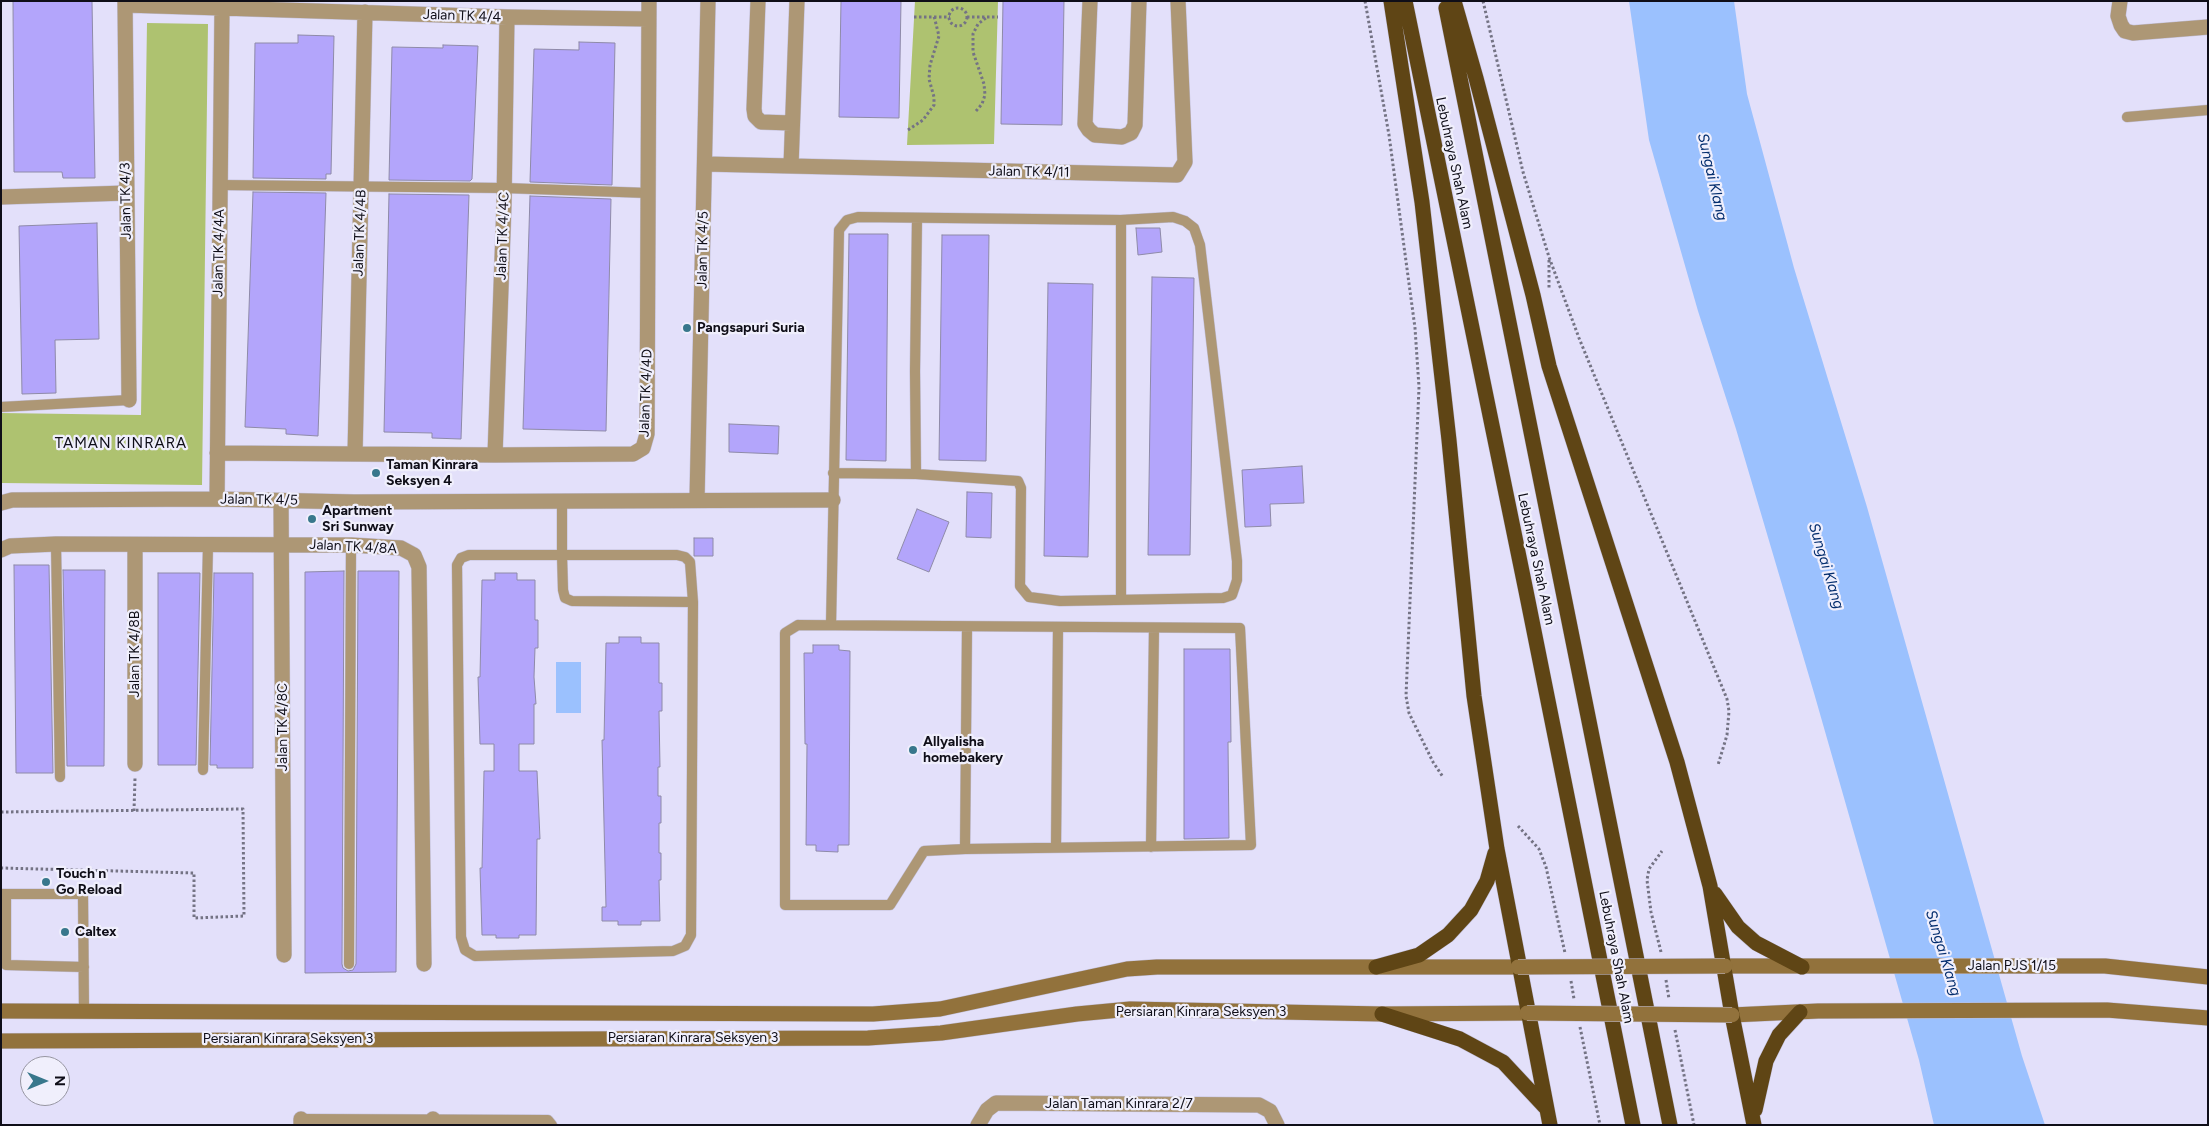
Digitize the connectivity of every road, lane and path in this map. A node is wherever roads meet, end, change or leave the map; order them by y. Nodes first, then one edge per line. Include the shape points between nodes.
1 (649, 1) edge
2 (708, 1) edge
3 (758, 1) edge
4 (797, 1) edge
5 (1090, 1) edge
6 (1139, 1) edge
7 (1178, 1) edge
8 (1365, 1) edge
9 (1392, 1) edge
10 (1404, 1) edge
11 (1445, 1) edge
12 (1454, 1) edge
13 (1483, 1) edge
14 (2120, 1) edge
15 (125, 3) edge
16 (385, 7) edge
17 (222, 8) junction
18 (365, 12) junction
19 (934, 16) junction
20 (507, 17) junction
21 (914, 17) dead end
22 (950, 17) junction
23 (967, 17) junction
24 (998, 17) dead end
25 (986, 18) junction
26 (649, 19) junction
27 (2208, 27) edge
28 (2208, 110) edge
29 (976, 111) dead end
30 (2127, 117) dead end
31 (791, 123) junction
32 (908, 130) dead end
33 (705, 164) junction
34 (791, 166) junction
35 (219, 184) junction
36 (361, 187) junction
37 (504, 188) junction
38 (648, 193) junction
39 (126, 194) junction
40 (1, 196) edge
41 (917, 218) junction
42 (1121, 220) junction
43 (129, 400) joint
44 (1, 408) edge
45 (217, 453) junction
46 (355, 454) junction
47 (495, 455) junction
48 (833, 472) junction
49 (916, 474) junction
50 (217, 499) junction
51 (281, 500) junction
52 (562, 500) junction
53 (697, 500) junction
54 (833, 500) junction
55 (1, 503) edge
56 (56, 544) junction
57 (135, 544) junction
58 (208, 544) junction
59 (281, 544) junction
60 (351, 545) junction
61 (1, 550) edge
62 (562, 555) junction
63 (1121, 599) junction
64 (693, 602) junction
65 (831, 625) junction
66 (967, 626) junction
67 (1058, 627) junction
68 (1154, 628) junction
69 (135, 764) joint
70 (1718, 765) dead end
71 (203, 770) dead end
72 (1443, 776) dead end
73 (60, 777) dead end
74 (134, 811) junction
75 (1, 812) edge
76 (1056, 847) junction
77 (1151, 847) junction
78 (965, 848) junction
79 (1496, 849) junction
80 (1662, 851) dead end
81 (1, 868) edge
82 (1710, 886) junction
83 (4, 894) edge
84 (1661, 953) dead end
85 (284, 955) dead end
86 (349, 964) dead end
87 (424, 964) dead end
88 (1725, 966) junction
89 (84, 967) junction
90 (1376, 967) junction
91 (1518, 967) junction
92 (1808, 967) junction
93 (1664, 972) dead end
94 (2208, 977) edge
95 (1671, 1008) dead end
96 (1, 1011) edge
97 (84, 1011) junction
98 (1800, 1012) junction
99 (1382, 1014) junction
100 (1527, 1014) junction
101 (1732, 1015) junction
102 (2208, 1018) edge
103 (1675, 1027) dead end
104 (1, 1032) edge
105 (97, 1040) junction
106 (1, 1041) edge
107 (1545, 1107) junction
108 (301, 1122) edge
109 (433, 1122) edge
110 (1754, 1122) edge
111 (552, 1125) edge
112 (978, 1125) edge
113 (1277, 1125) edge
114 (1550, 1125) edge
115 (1633, 1125) edge
116 (1670, 1125) edge
117 (1694, 1125) edge

1 - 26 street, Jalan TK 4/4D
2 - 33 street, Jalan TK 4/5
3 - 31 street via 755,116 761,122
4 - 31 street
5 - 6 street via 1085,124 1095,135 1122,137 1131,133 1135,125
7 - 34 street, Jalan TK 4/11 via 1185,162 1177,174
8 - 72 path via 1389,135 1415,328 1419,387 1406,696 1409,713
9 - 79 highway via 1422,202 1474,696
10 - 115 highway, Lebuhraya Shah Alam
11 - 116 highway, Lebuhraya Shah Alam
12 - 82 highway via 1531,286 1549,366 1677,762
13 - 70 path via 1523,172 1549,257 1727,699 1727,735
14 - 27 street via 2118,16 2125,31
15 - 17 street, Jalan TK 4/4
15 - 39 street, Jalan TK 4/3
16 - 18 street, Jalan TK 4/4
16 - 20 street, Jalan TK 4/4
17 - 18 street, Jalan TK 4/4
17 - 35 street, Jalan TK 4/4A
18 - 36 street, Jalan TK 4/4B
19 - 21 path
19 - 22 path
19 - 32 path via 939,36 929,79 934,104 923,120
20 - 26 street, Jalan TK 4/4
20 - 37 street, Jalan TK 4/4C
22 - 23 path via 952,11 959,8 966,11
22 - 23 path via 951,23 959,26 965,24
23 - 25 path
24 - 25 path
25 - 29 path via 973,34 973,52 985,94
26 - 38 street, Jalan TK 4/4D
28 - 30 lane
31 - 34 street
33 - 34 street, Jalan TK 4/11
33 - 53 street, Jalan TK 4/5
35 - 36 lane
35 - 45 street, Jalan TK 4/4A
36 - 37 lane
36 - 46 street, Jalan TK 4/4B
37 - 38 lane
37 - 47 street, Jalan TK 4/4C
38 - 47 street, Jalan TK 4/4D via 648,434 643,448 633,454
39 - 40 street
39 - 43 street, Jalan TK 4/3
41 - 42 lane
41 - 48 lane via 858,217 847,220 840,230
41 - 49 lane
42 - 63 lane
42 - 63 lane via 1173,217 1194,228 1200,245 1238,580 1232,595 1224,598
43 - 44 lane
45 - 46 street, Jalan TK 4/4D
45 - 50 street, Jalan TK 4/4A
46 - 47 street, Jalan TK 4/4D
48 - 49 lane
48 - 54 lane
49 - 63 lane via 1018,480 1021,488 1020,586 1029,597 1060,601
50 - 51 street, Jalan TK 4/5
50 - 55 street, Jalan TK 4/5 via 12,500
51 - 52 street, Jalan TK 4/5
51 - 59 street, Jalan TK 4/8C
52 - 53 street, Jalan TK 4/5
52 - 62 lane
53 - 54 street, Jalan TK 4/5
54 - 65 lane
56 - 57 street, Jalan TK 4/8A
56 - 61 street, Jalan TK 4/8A via 10,546
56 - 73 lane
57 - 58 street, Jalan TK 4/8A
57 - 69 street, Jalan TK 4/8B
58 - 59 street, Jalan TK 4/8A
58 - 71 lane
59 - 60 street, Jalan TK 4/8A
59 - 85 street, Jalan TK 4/8C
60 - 86 lane
60 - 87 street, Jalan TK 4/8A via 401,548 414,555 419,568
62 - 64 lane via 685,557 692,570
62 - 64 lane via 563,590 565,598 572,601
62 - 64 lane via 469,555 461,558 458,565 461,937 465,950 475,956 673,952 685,946 690,935
65 - 66 lane
65 - 78 lane via 798,625 785,633 785,905 890,905 924,851
66 - 67 lane
66 - 78 lane
67 - 68 lane
67 - 76 lane
68 - 77 lane
68 - 77 lane via 1240,628 1251,845
69 - 74 path
74 - 75 path
74 - 81 path via 243,809 244,916 194,918 194,873
76 - 77 lane
76 - 78 lane
79 - 90 highway via 1487,881 1471,910 1448,935 1420,955
79 - 91 highway
80 - 84 path via 1649,869 1647,880
82 - 88 highway
82 - 92 highway via 1738,927 1756,943
83 - 89 lane via 6,965
83 - 89 lane via 83,894
88 - 91 main road, Jalan PJS 1/15, bridge
88 - 92 main road, Jalan PJS 1/15
88 - 101 highway
89 - 97 lane
90 - 91 main road, Jalan PJS 1/15
90 - 97 main road, Persiaran Kinrara Seksyen 3 via 1127,969 940,1009 873,1014
91 - 100 highway
92 - 94 main road, Jalan PJS 1/15 via 2104,966
93 - 95 path
96 - 97 main road, Persiaran Kinrara Seksyen 3
98 - 101 main road
98 - 102 main road via 2107,1010
98 - 110 highway via 1779,1035 1766,1061 1758,1088
99 - 100 main road, Persiaran Kinrara Seksyen 3
99 - 105 main road, Persiaran Kinrara Seksyen 3 via 1130,1009 941,1033 868,1038
99 - 107 highway via 1460,1039 1503,1062
100 - 101 main road, Persiaran Kinrara Seksyen 3, bridge
100 - 107 highway
101 - 110 highway
103 - 117 path
104 - 105 main road
105 - 106 main road, Persiaran Kinrara Seksyen 3
107 - 114 highway
108 - 109 lane
109 - 111 lane via 548,1120
112 - 113 street, Jalan Taman Kinrara 2/7 via 987,1110 996,1103 1260,1105 1270,1111

